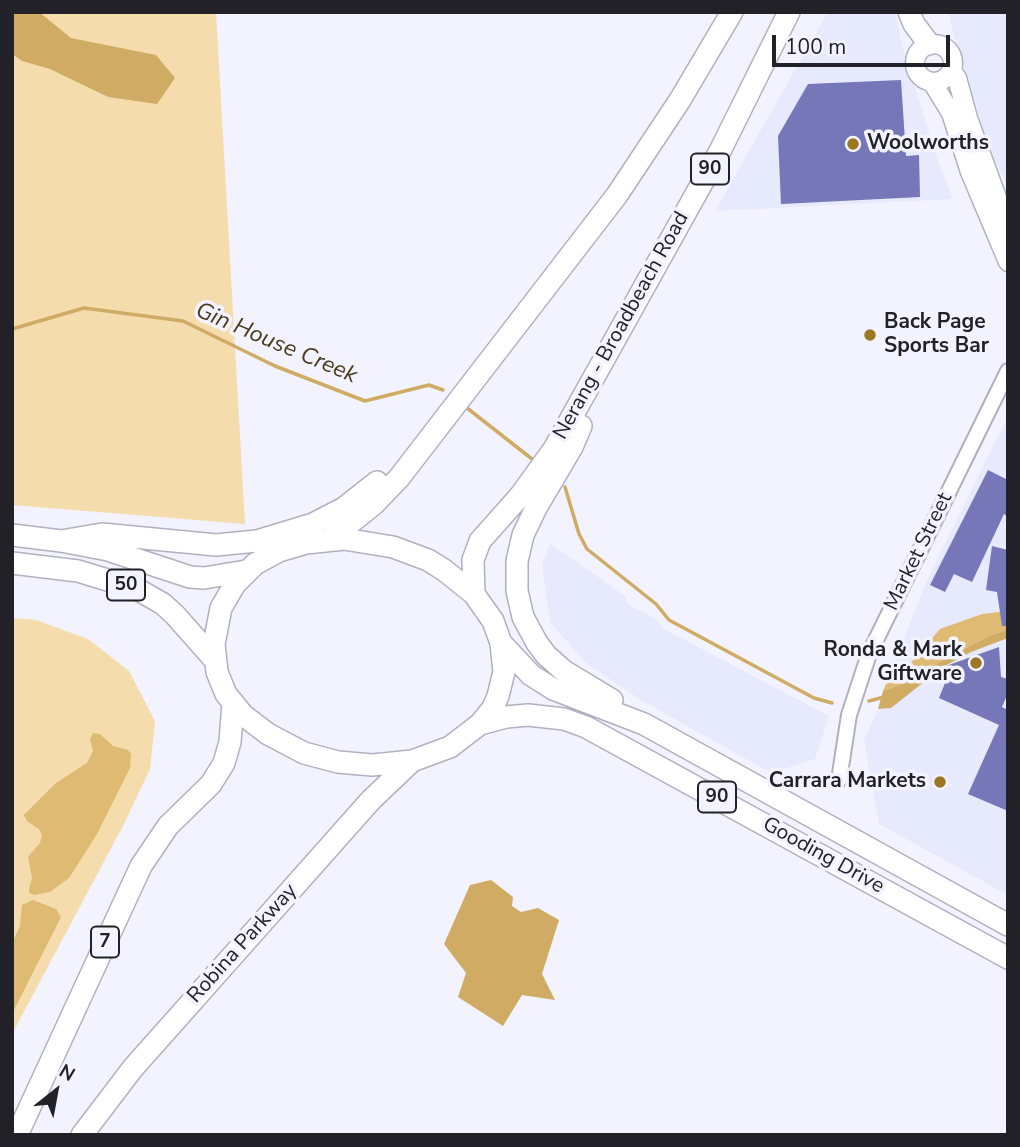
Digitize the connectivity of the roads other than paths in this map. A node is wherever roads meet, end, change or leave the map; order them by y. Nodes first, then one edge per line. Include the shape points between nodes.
1 (732, 12) edge
2 (789, 12) edge
3 (909, 12) edge
4 (929, 44) junction
5 (952, 71) junction
6 (932, 82) junction
7 (1006, 220) edge
8 (1008, 262) edge
9 (1008, 371) edge
10 (589, 388) junction
11 (415, 459) junction
12 (12, 535) edge
13 (329, 540) junction
14 (61, 541) junction
15 (12, 563) edge
16 (246, 571) junction
17 (474, 594) junction
18 (501, 643) junction
19 (214, 659) junction
20 (233, 704) junction
21 (480, 724) junction
22 (644, 724) junction
23 (412, 761) junction
24 (839, 780) dead end
25 (1008, 925) edge
26 (1008, 958) edge
27 (17, 1135) edge
28 (82, 1135) edge

1 - 11 main road, 90 via 617,195
2 - 10 main road, Nerang - Broadbeach Road / 90 via 721,149
3 - 4 main road
4 - 5 street via 948,49
4 - 6 street via 916,55 915,67 921,78
5 - 6 street via 944,80
5 - 7 street
6 - 8 street via 951,113
9 - 24 street, Market Street via 869,654 849,715
10 - 17 main road, Nerang - Broadbeach Road via 542,468 480,541 473,559
10 - 22 main road, 90 via 580,431 523,536 517,591 523,617 547,655
11 - 13 main road, 90 via 374,504
11 - 14 main road via 344,508 277,537 216,544 102,534
12 - 14 main road, 50
13 - 16 main road, 90 via 279,551
13 - 17 main road via 375,542 411,552
14 - 16 main road, 50 via 115,552 190,577
15 - 19 main road, 50 via 78,571 137,589 175,615
16 - 19 main road, 90 via 221,608
17 - 18 main road via 493,621
18 - 21 main road via 502,684 493,708
18 - 22 main road, Gooding Drive via 531,675 553,689
19 - 20 main road, 90
20 - 23 main road, 90 via 268,734 304,753 352,764
20 - 27 main road, 7 via 224,763 211,784 168,825 141,866
21 - 23 main road, 90 via 450,747
21 - 26 main road, Gooding Drive / 90 via 528,715 564,719 593,730
22 - 25 main road, Gooding Drive / 90
23 - 28 main road, Robina Parkway via 371,800 142,1058

